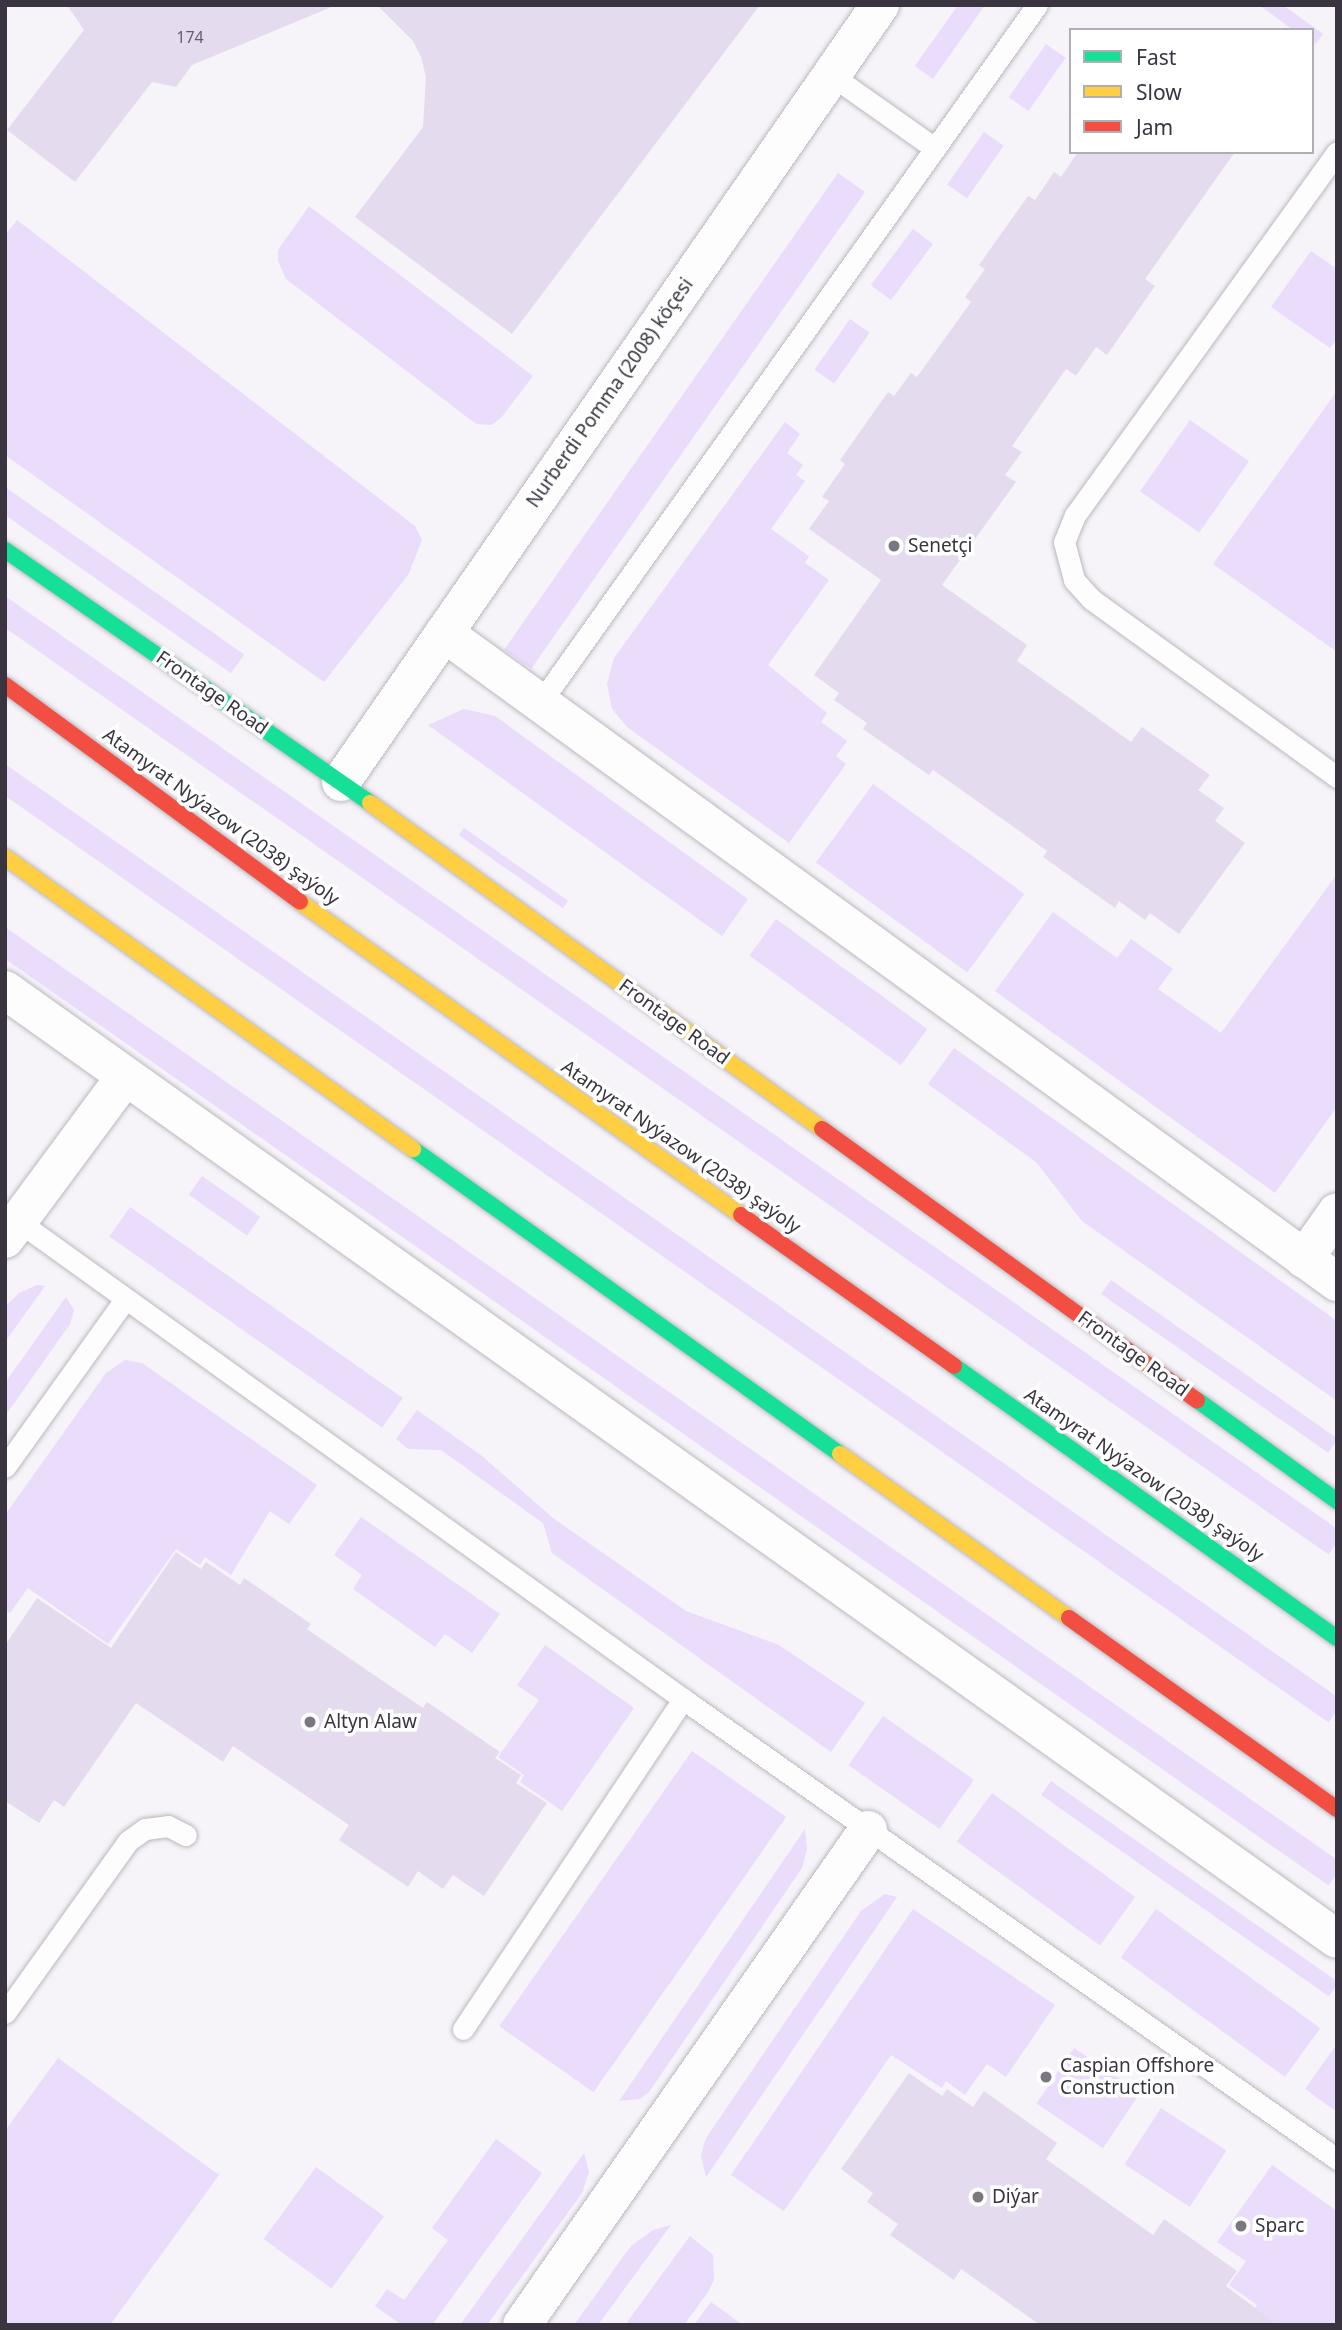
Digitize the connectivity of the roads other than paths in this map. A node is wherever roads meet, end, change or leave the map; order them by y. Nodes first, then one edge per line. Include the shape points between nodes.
1 (880, 5) edge
2 (1037, 5) edge
3 (831, 75) junction
4 (933, 147) junction
5 (1337, 152) edge
6 (5, 550) edge
7 (444, 633) junction
8 (5, 685) edge
9 (540, 702) junction
10 (1337, 777) edge
11 (341, 782) junction
12 (5, 857) edge
13 (5, 990) edge
14 (125, 1077) junction
15 (1337, 1212) edge
16 (11, 1230) edge
17 (1304, 1259) junction
18 (1337, 1282) edge
19 (124, 1301) junction
20 (5, 1466) edge
21 (1337, 1501) edge
22 (1337, 1638) edge
23 (683, 1699) junction
24 (1337, 1809) edge
25 (868, 1830) junction
26 (186, 1835) dead end
27 (1337, 1939) edge
28 (5, 2013) edge
29 (463, 2029) dead end
30 (1337, 2159) edge
31 (522, 2325) edge

1 - 3 street, Nurberdi Pomma (2008) köçesi
2 - 4 lane
3 - 4 lane
3 - 7 street, Nurberdi Pomma (2008) köçesi
4 - 9 lane
5 - 10 lane via 1075,515 1064,542 1074,580 1091,599
6 - 11 main road, Frontage Road
7 - 9 street
7 - 11 street, Nurberdi Pomma (2008) köçesi
8 - 22 main road, Atamyrat Nyýazow (2038) şaýoly via 269,880
9 - 17 street
11 - 21 main road, Frontage Road
12 - 24 main road
13 - 14 street
14 - 16 street
14 - 27 street
15 - 17 street
16 - 19 lane
17 - 18 street
19 - 20 lane
19 - 23 lane
23 - 25 lane
23 - 29 lane
25 - 30 lane
25 - 31 street
26 - 28 lane via 168,1826 145,1829 128,1841

